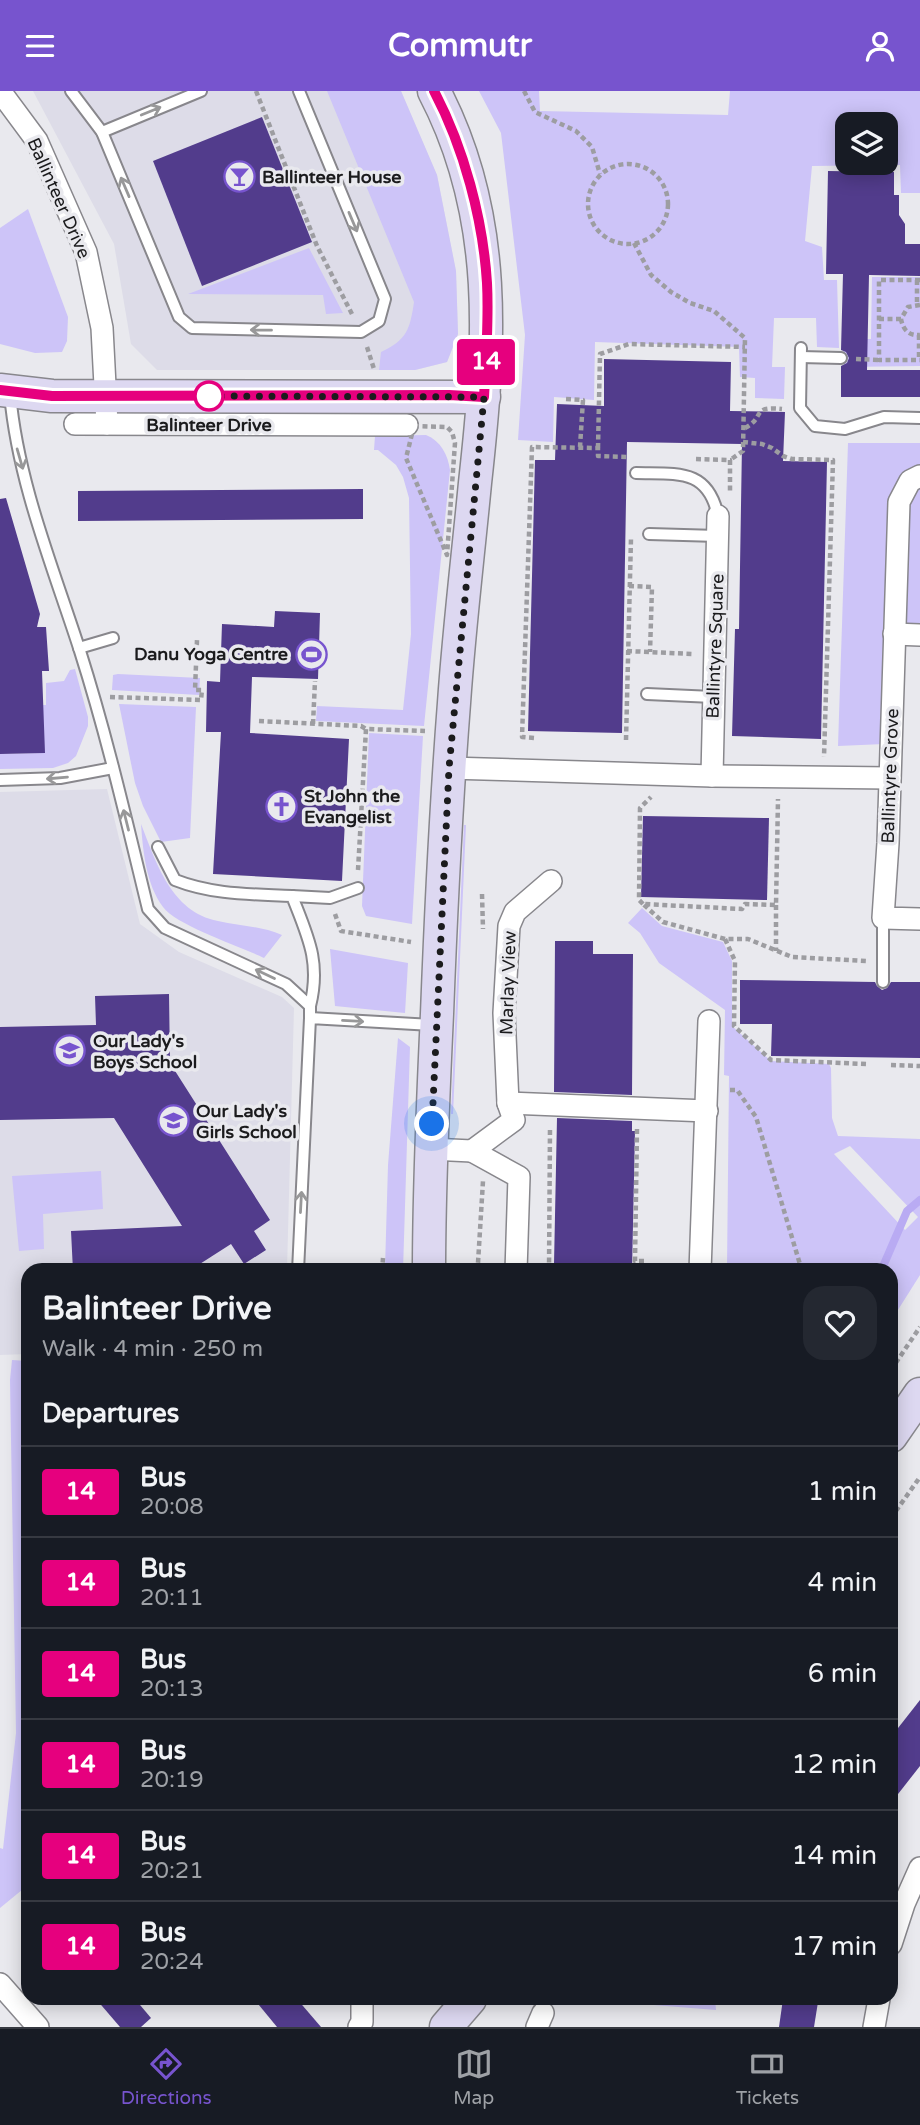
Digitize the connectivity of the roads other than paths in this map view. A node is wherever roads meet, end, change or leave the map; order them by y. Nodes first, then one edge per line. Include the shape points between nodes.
1 (0, 91) edge
2 (71, 91) edge
3 (201, 91) edge
4 (299, 91) edge
5 (434, 91) edge
6 (102, 132) junction
7 (841, 358) dead end
8 (5, 391) edge
9 (484, 397) junction
10 (369, 398) junction
11 (107, 410) junction
12 (920, 418) edge
13 (75, 424) dead end
14 (407, 425) dead end
15 (636, 473) dead end
16 (920, 476) edge
17 (722, 518) junction
18 (649, 534) dead end
19 (894, 634) junction
20 (920, 635) edge
21 (113, 638) dead end
22 (79, 648) junction
23 (647, 694) dead end
24 (713, 697) junction
25 (113, 768) junction
26 (449, 768) junction
27 (712, 776) junction
28 (890, 778) junction
29 (0, 780) edge
30 (158, 847) dead end
31 (551, 881) dead end
32 (358, 888) road end
33 (292, 896) junction
34 (883, 918) junction
35 (920, 919) edge
36 (883, 982) dead end
37 (310, 1012) junction
38 (709, 1021) dead end
39 (436, 1025) junction
40 (508, 1103) junction
41 (707, 1111) junction
42 (430, 1149) junction
43 (472, 1151) junction
44 (298, 1263) edge
45 (429, 1263) edge
46 (516, 1263) edge
47 (700, 1263) edge
48 (920, 1395) edge
49 (898, 1426) edge
50 (920, 1868) edge
51 (898, 1922) edge
52 (0, 1984) edge
53 (362, 2005) edge
54 (465, 2005) edge
55 (878, 2005) edge
56 (38, 2027) edge
57 (359, 2027) edge
58 (446, 2027) edge
59 (874, 2027) edge

1 - 11 street, Ballinteer Drive via 37,141 86,252 102,328
2 - 6 lane
6 -> 3 lane
4 -> 6 lane via 385,299 379,321 361,332 192,328 179,317
5 - 9 street via 461,157 482,246 487,314
7 - 12 lane via 801,352 800,408 815,426 845,429 884,417
8 - 11 street via 52,396
8 -> 22 lane via 16,445
9 - 10 street
9 - 26 street
10 - 11 street
10 - 14 street
11 - 13 street
15 - 17 lane via 684,474 705,485
16 - 19 street, Ballintyre Grove via 910,481 899,502
17 - 18 lane
17 - 24 street, Ballintyre Square
19 - 20 street
19 - 28 street, Ballintyre Grove
21 - 22 lane
22 - 25 lane
23 - 24 lane
24 - 27 street, Ballintyre Square
25 -> 29 lane via 60,778
37 -> 25 lane via 286,984 165,928 148,909
26 - 27 street
26 - 39 street
27 - 28 street
28 - 34 street, Ballintyre Grove
30 - 33 lane via 175,880 196,888
31 - 40 street, Marlay View via 515,912 509,926 504,1013
32 - 33 lane via 330,898
33 - 37 lane via 313,960 316,985
34 - 35 street
34 - 36 lane, Ballintyre Grove
37 -> 39 lane
44 -> 37 lane
38 - 41 street
39 - 42 street
40 - 41 street
40 - 43 street, Marlay View via 514,1120
41 - 47 street
42 - 43 street
42 - 45 street
43 - 46 street via 519,1177
48 - 49 street
50 - 51 street
52 - 56 street
53 - 57 street
54 - 58 street
55 - 59 street

